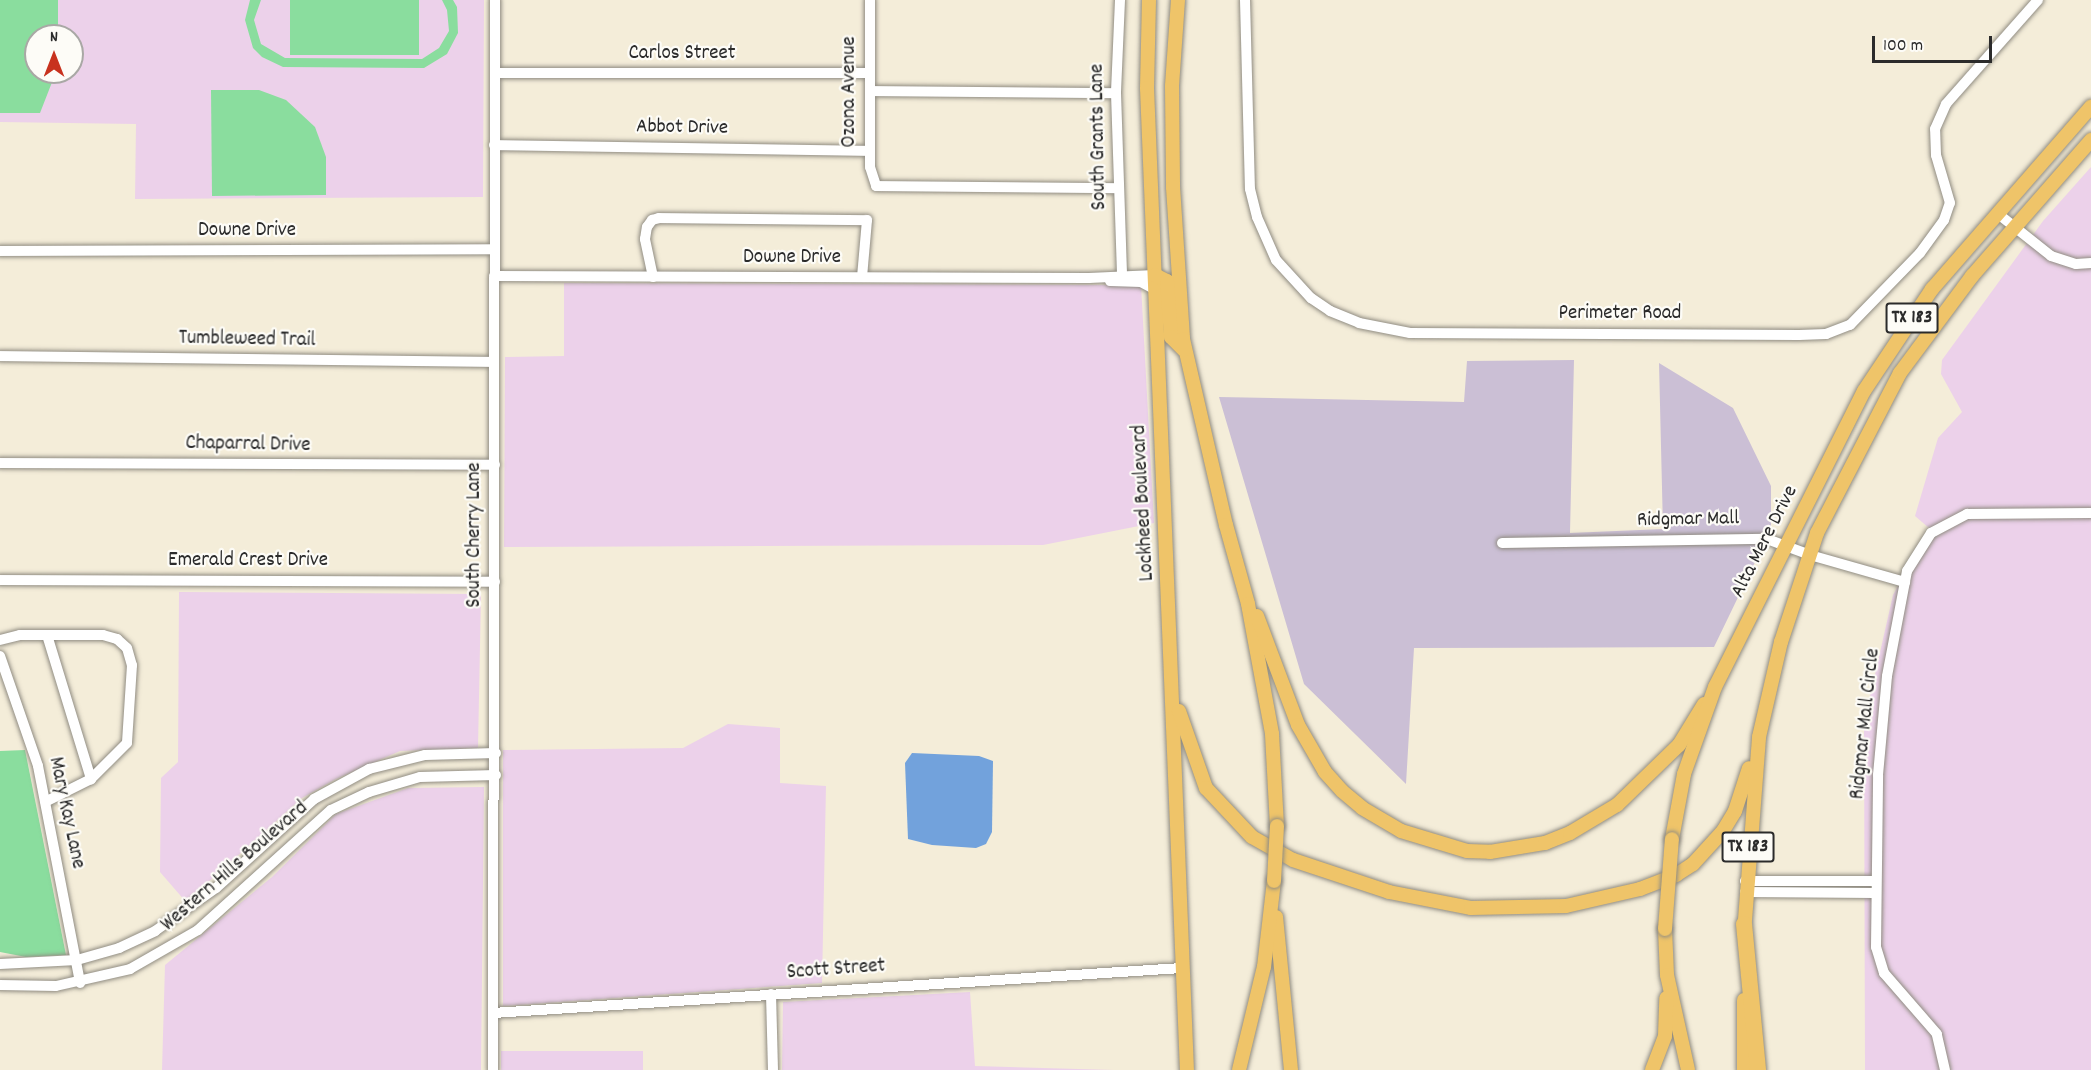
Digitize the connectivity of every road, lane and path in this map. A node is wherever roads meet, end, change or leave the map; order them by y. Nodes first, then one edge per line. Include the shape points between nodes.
1 (495, 0) edge
2 (870, 0) edge
3 (1120, 0) edge
4 (1149, 0) edge
5 (1178, 0) edge
6 (1245, 0) edge
7 (2038, 0) edge
8 (495, 74) junction
9 (870, 74) junction
10 (870, 91) junction
11 (1116, 93) junction
12 (2091, 107) edge
13 (2091, 140) edge
14 (494, 145) junction
15 (870, 151) junction
16 (1118, 188) junction
17 (1997, 213) junction
18 (2015, 228) junction
19 (494, 249) junction
20 (0, 250) edge
21 (2091, 263) edge
22 (1122, 275) junction
23 (1155, 275) junction
24 (494, 276) junction
25 (652, 277) junction
26 (862, 277) junction
27 (1089, 278) junction
28 (1155, 290) junction
29 (1185, 350) junction
30 (0, 356) edge
31 (494, 362) junction
32 (0, 463) edge
33 (495, 465) junction
34 (2091, 513) edge
35 (1502, 543) dead end
36 (1786, 546) junction
37 (1810, 555) junction
38 (0, 580) edge
39 (495, 582) junction
40 (1905, 582) junction
41 (1248, 604) junction
42 (47, 635) junction
43 (0, 640) edge
44 (0, 656) edge
45 (1715, 687) junction
46 (1173, 694) junction
47 (1759, 737) junction
48 (496, 753) junction
49 (496, 775) junction
50 (91, 779) junction
51 (45, 802) junction
52 (1274, 881) junction
53 (1876, 881) junction
54 (1745, 887) junction
55 (1875, 893) junction
56 (1744, 924) junction
57 (77, 960) junction
58 (0, 964) edge
59 (1182, 968) junction
60 (1667, 975) junction
61 (80, 982) junction
62 (0, 985) edge
63 (771, 994) junction
64 (1184, 1005) junction
65 (493, 1013) junction
66 (493, 1070) edge
67 (773, 1070) edge
68 (1181, 1070) edge
69 (1187, 1070) edge
70 (1239, 1070) edge
71 (1291, 1070) edge
72 (1652, 1070) edge
73 (1688, 1070) edge
74 (1744, 1070) edge
75 (1758, 1070) edge
76 (1945, 1070) edge

1 - 8 street, South Cherry Lane
2 - 9 street, Ozona Avenue
3 - 11 street, South Grants Lane
4 - 23 main road, Lockheed Boulevard via 1147,88
5 - 29 main road via 1172,86 1173,187
6 - 7 street, Perimeter Road via 1250,189 1257,217 1276,260 1311,298 1330,311 1359,323 1410,333 1799,335 1826,334 1850,325 1920,253 1944,220 1950,202 1936,155 1935,129 1946,104
8 - 9 street, Carlos Street
8 - 14 street, South Cherry Lane
9 - 10 street, Ozona Avenue
10 - 11 street
10 - 15 street, Ozona Avenue
11 - 16 street, South Grants Lane
12 - 17 main road, Alta Mere Drive / TX 183
13 - 18 main road, Alta Mere Drive / TX 183
14 - 15 street, Abbot Drive
14 - 19 street, South Cherry Lane
15 - 16 street, Ozona Avenue via 874,184
16 - 22 street, South Grants Lane
17 - 18 street
17 - 36 main road, Alta Mere Drive / TX 183 via 1932,290 1886,356 1864,391
18 - 21 street via 2051,256 2076,264
18 - 37 main road, Alta Mere Drive / TX 183 via 1961,289 1899,373 1849,465
19 - 20 street, Downe Drive
19 - 24 street, South Cherry Lane
22 - 23 street, Downe Drive
22 - 27 street, Downe Drive
23 - 28 main road, Lockheed Boulevard
23 - 29 main road via 1167,281 1171,337
24 - 25 street, Downe Drive
24 - 31 street, South Cherry Lane
25 - 26 street, Downe Drive
25 - 26 street via 645,239 647,227 655,219 861,219 869,223
26 - 27 street, Downe Drive
27 - 28 street, Downe Drive via 1141,282
28 - 46 main road, Lockheed Boulevard
29 - 41 main road
30 - 31 street, Tumbleweed Trail
31 - 33 street, South Cherry Lane
32 - 33 street, Chaparral Drive
33 - 39 street, South Cherry Lane
34 - 40 street, Ridgmar Mall Circle via 1967,514 1926,537 1911,562
35 - 36 street, Ridgmar Mall via 1767,539
36 - 37 street, Ridgmar Mall
36 - 45 main road, Alta Mere Drive / TX 183
37 - 40 street, Ridgmar Mall
37 - 47 main road, Alta Mere Drive / TX 183 via 1781,642
38 - 39 street, Emerald Crest Drive
39 - 48 street, South Cherry Lane
40 - 53 street, Ridgmar Mall Circle via 1887,676 1878,775
41 - 45 main road via 1257,614 1298,725 1325,772 1342,791 1381,821 1433,843 1467,851 1509,850 1545,843 1570,834 1617,805 1679,745
41 - 52 main road, bridge via 1272,734 1277,826
42 - 43 street
42 - 50 street
42 - 50 street via 117,639 130,656 131,720 127,743
44 - 51 street, Mary Kay Lane via 38,766
45 - 60 main road, Alta Mere Drive / TX 183, bridge via 1684,774 1672,839 1665,928
46 - 47 main road via 1206,788 1252,837 1293,860 1378,889 1471,908 1566,906 1640,889 1693,864 1723,831 1735,811
46 - 59 main road, Lockheed Boulevard
47 - 54 main road, Alta Mere Drive / TX 183
48 - 49 street, South Cherry Lane
48 - 57 street, Western Hills Boulevard via 409,757 332,786 185,912 119,948
49 - 61 street, Western Hills Boulevard via 420,777 369,792 331,810 183,941 130,969
49 - 65 street, South Cherry Lane
50 - 51 street
51 - 57 street, Mary Kay Lane
52 - 70 main road via 1264,967
52 - 71 main road
53 - 54 street
53 - 55 street, Ridgmar Mall Circle
54 - 55 street
54 - 56 main road, Alta Mere Drive / TX 183
55 - 76 street, Ridgmar Mall Circle via 1878,960 1893,986 1937,1034
56 - 74 main road, Alta Mere Drive / TX 183
56 - 75 highway
57 - 58 street, Western Hills Boulevard
57 - 61 street, Mary Kay Lane
59 - 63 street, Scott Street
59 - 64 main road, Lockheed Boulevard
60 - 72 main road via 1665,1036
60 - 73 main road, Alta Mere Drive / TX 183
61 - 62 street, Western Hills Boulevard via 36,987
63 - 65 street, Scott Street
63 - 67 street
64 - 68 main road
64 - 69 main road
65 - 66 street, South Cherry Lane

